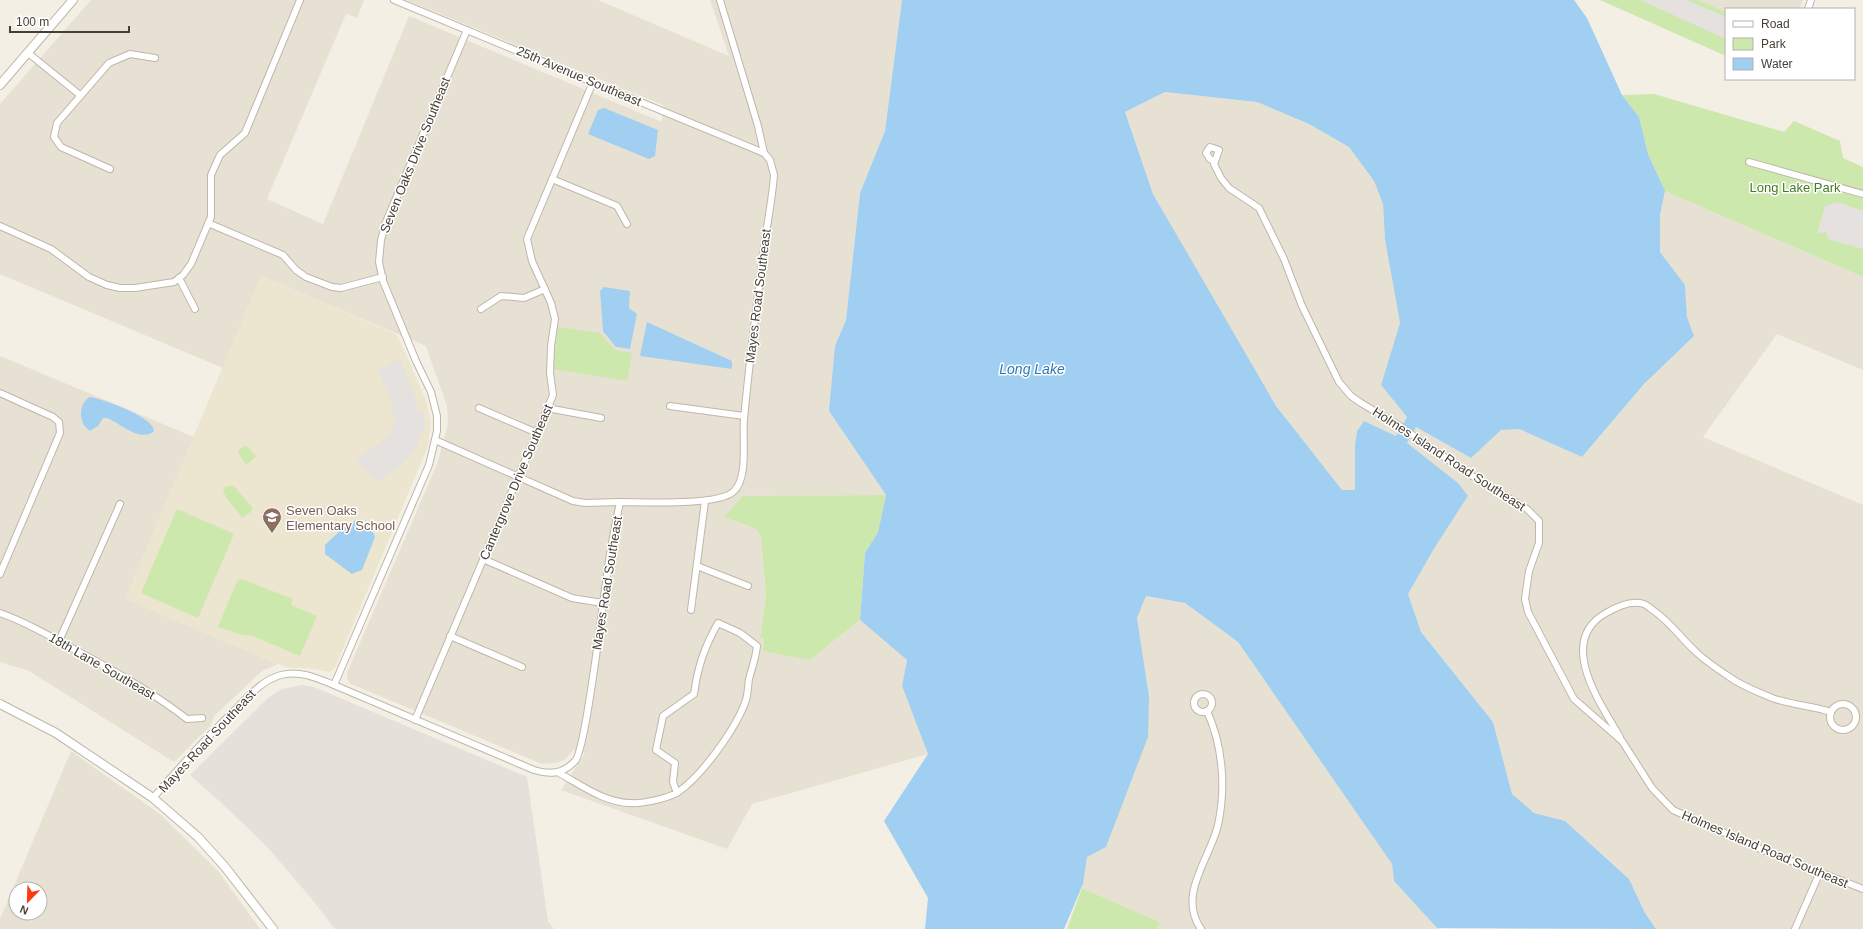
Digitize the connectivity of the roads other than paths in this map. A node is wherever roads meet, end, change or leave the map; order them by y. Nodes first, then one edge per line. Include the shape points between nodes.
1 (73, 0) edge
2 (300, 0) edge
3 (394, 0) edge
4 (720, 0) edge
5 (466, 30) junction
6 (28, 53) junction
7 (155, 58) dead end
8 (593, 82) junction
9 (0, 85) edge
10 (80, 95) junction
11 (764, 153) junction
12 (1214, 161) dead end
13 (1749, 162) dead end
14 (110, 169) dead end
15 (552, 180) junction
16 (1863, 194) edge
17 (208, 223) junction
18 (627, 224) dead end
19 (0, 226) edge
20 (383, 277) junction
21 (179, 278) junction
22 (545, 289) junction
23 (481, 309) dead end
24 (195, 310) dead end
25 (0, 393) edge
26 (670, 406) dead end
27 (479, 408) dead end
28 (547, 408) junction
29 (744, 416) junction
30 (601, 418) dead end
31 (537, 433) junction
32 (435, 440) junction
33 (518, 477) junction
34 (705, 501) junction
35 (620, 502) junction
36 (120, 504) dead end
37 (483, 559) junction
38 (697, 566) junction
39 (0, 574) edge
40 (748, 586) dead end
41 (602, 603) junction
42 (691, 610) dead end
43 (0, 613) edge
44 (450, 636) junction
45 (59, 641) junction
46 (522, 667) dead end
47 (334, 684) junction
48 (0, 704) edge
49 (1206, 711) dead end
50 (1831, 712) junction
51 (202, 718) dead end
52 (415, 720) junction
53 (1622, 741) junction
54 (559, 773) junction
55 (677, 793) junction
56 (153, 798) junction
57 (1820, 872) junction
58 (1863, 890) edge
59 (272, 929) edge
60 (1201, 929) edge
61 (1795, 929) edge

1 - 6 street
2 - 17 street via 245,134 220,155 211,174 211,217
3 - 5 street, 25th Avenue Southeast
4 - 11 street, Mayes Road Southeast
5 - 8 street, 25th Avenue Southeast
5 - 20 street, Seven Oaks Drive Southeast via 386,222 379,262
6 - 9 street
6 - 10 street
7 - 10 street via 130,54 109,62
8 - 11 street, 25th Avenue Southeast
8 - 15 street, Cantergrove Drive Southeast
10 - 14 street via 57,123 54,137 61,147
11 - 29 street, Mayes Road Southeast via 770,160 774,175
12 - 53 street, Holmes Island Road Southeast via 1221,178 1230,188 1259,208 1339,382 1352,396 1469,474 1527,509 1539,521 1539,543 1529,571 1525,599 1528,612 1574,699
13 - 16 street
15 - 18 street via 617,206
15 - 22 street, Cantergrove Drive Southeast via 527,238 532,261
17 - 20 street via 283,255 306,277 332,287 341,288
17 - 21 street via 191,264
19 - 21 street via 51,249 89,277 107,285 135,288 174,282
20 - 32 street, Seven Oaks Drive Southeast via 431,392 437,416
21 - 24 street
22 - 23 street via 524,298 501,296
22 - 28 street, Cantergrove Drive Southeast via 555,320 550,373 553,396
25 - 39 street via 46,413 59,422 60,433
26 - 29 street
27 - 31 street
28 - 30 street
28 - 31 street, Cantergrove Drive Southeast
29 - 34 street, Mayes Road Southeast via 740,483 733,492
31 - 33 street, Cantergrove Drive Southeast
32 - 33 street
32 - 47 street, Seven Oaks Drive Southeast via 429,465
33 - 35 street via 585,503
33 - 37 street, Cantergrove Drive Southeast
34 - 35 street, Mayes Road Southeast
34 - 38 street
35 - 41 street, Mayes Road Southeast
36 - 45 street
37 - 41 street via 572,598
37 - 44 street, Cantergrove Drive Southeast
38 - 40 street
38 - 42 street
41 - 54 street, Mayes Road Southeast via 579,753 576,760
43 - 45 street, 18th Lane Southeast
44 - 46 street
44 - 52 street, Cantergrove Drive Southeast
45 - 51 street, 18th Lane Southeast via 101,663 188,719
47 - 52 street, Mayes Road Southeast
47 - 56 street, Mayes Road Southeast via 311,675 295,673 268,680 213,731
48 - 56 street via 56,733
49 - 60 street via 1218,745 1222,784 1218,827 1198,876 1193,898 1194,917
50 - 50 street via 1833,724 1839,729 1851,728 1856,721 1854,710 1848,705 1836,706
50 - 53 street via 1776,699 1738,682 1695,651 1667,620 1644,604 1630,604 1616,607 1597,618 1587,630 1582,645 1582,657 1589,678 1602,708
52 - 54 street, Mayes Road Southeast via 534,770 547,774
53 - 57 street, Holmes Island Road Southeast via 1652,788 1673,810
54 - 55 street via 608,799 631,803 651,801
55 - 55 street via 694,780 729,734 746,700 757,646 740,633 718,623 705,646 698,667 694,694 663,716 656,750 675,763 673,782
56 - 59 street via 198,837 225,867
57 - 58 street, Holmes Island Road Southeast
57 - 61 street

